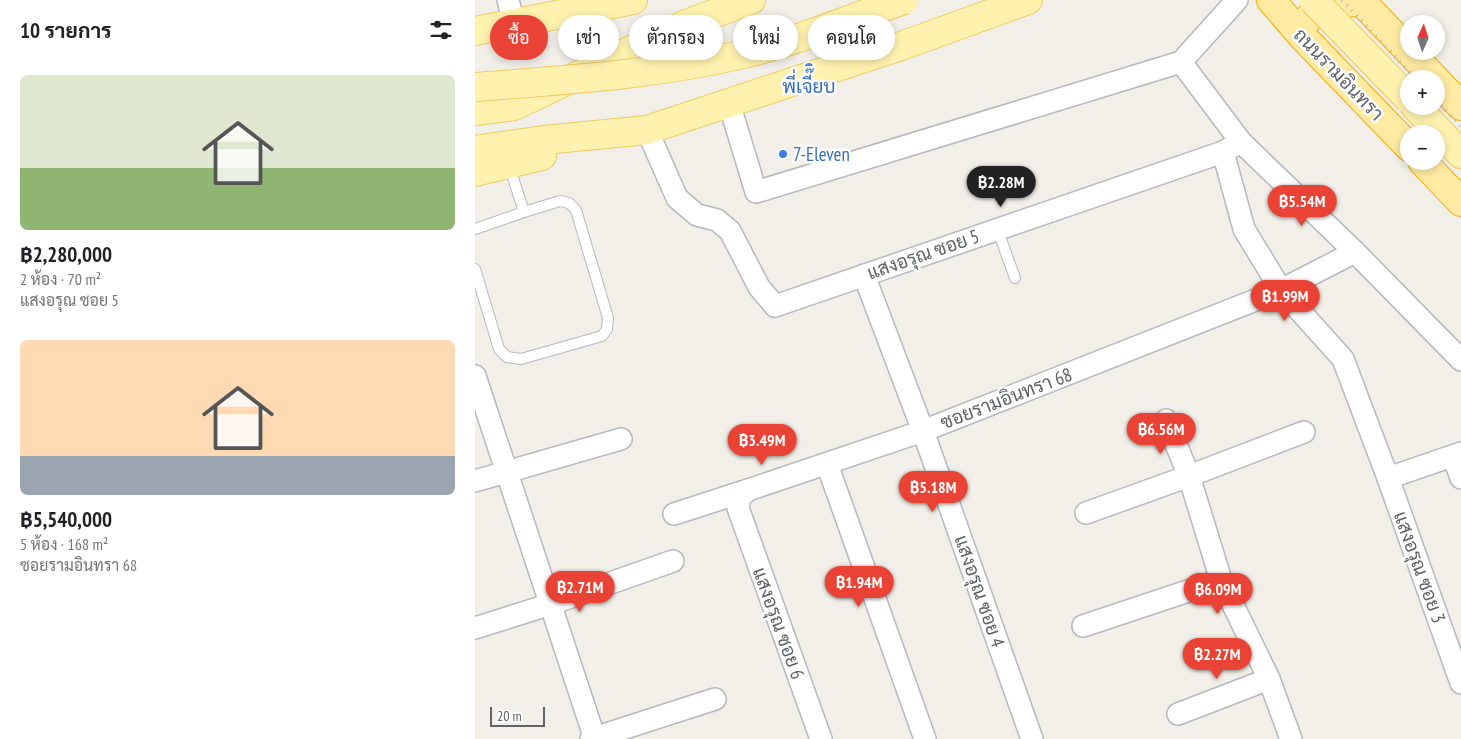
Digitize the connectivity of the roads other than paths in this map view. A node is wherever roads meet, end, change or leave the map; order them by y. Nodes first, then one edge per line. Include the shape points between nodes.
1 (633, 0) edge
2 (751, 0) edge
3 (904, 0) edge
4 (1028, 0) edge
5 (1237, 0) edge
6 (1271, 0) edge
7 (1313, 0) edge
8 (1361, 1) edge
9 (511, 12) edge
10 (478, 30) edge
11 (1301, 36) junction
12 (1400, 42) edge
13 (1417, 60) edge
14 (1181, 62) junction
15 (1427, 70) edge
16 (475, 87) edge
17 (1445, 89) edge
18 (1400, 90) edge
19 (729, 103) junction
20 (514, 106) junction
21 (1461, 106) edge
22 (475, 111) edge
23 (1424, 115) edge
24 (475, 117) edge
25 (647, 130) junction
26 (1400, 138) edge
27 (1232, 147) junction
28 (475, 150) edge
29 (1461, 154) edge
30 (509, 164) junction
31 (1431, 170) edge
32 (475, 172) edge
33 (1461, 202) edge
34 (524, 212) junction
35 (997, 228) junction
36 (475, 229) edge
37 (1355, 252) junction
38 (475, 269) edge
39 (864, 275) junction
40 (1015, 278) dead end
41 (1281, 290) junction
42 (1461, 360) edge
43 (475, 376) edge
44 (1166, 420) dead end
45 (923, 431) junction
46 (1304, 432) dead end
47 (621, 439) dead end
48 (1457, 454) edge
49 (827, 464) junction
50 (506, 471) junction
51 (1189, 476) junction
52 (1388, 478) junction
53 (1461, 478) edge
54 (475, 481) edge
55 (748, 490) junction
56 (1086, 513) dead end
57 (674, 514) dead end
58 (673, 561) dead end
59 (1221, 580) junction
60 (551, 604) junction
61 (1083, 626) dead end
62 (475, 628) edge
63 (1269, 679) junction
64 (1461, 683) edge
65 (715, 699) dead end
66 (1177, 714) dead end
67 (594, 739) edge
68 (821, 739) edge
69 (925, 739) edge
70 (1032, 739) edge
71 (1291, 739) edge

1 - 9 main road
2 - 20 main road via 686,24
3 - 16 main road, bridge via 751,52 688,66 583,79
4 - 19 main road
5 - 14 street
6 - 11 highway, ถนนรามอินทรา
7 - 18 main road, bridge
8 - 11 highway via 1317,9 1304,23
8 - 12 highway
9 - 10 main road
11 - 26 highway, ถนนรามอินทรา
13 - 15 highway
14 - 19 street via 756,192
14 - 27 street
17 - 21 highway
19 - 25 main road
20 - 22 main road
20 - 24 main road
23 - 29 main road
25 - 28 main road
25 - 30 main road
25 - 39 street, แสงอรุณ ซอย 5 via 677,198 697,215 717,220 730,231 759,287 775,306
27 - 35 street, แสงอรุณ ซอย 5
27 - 37 street
27 - 41 street via 1235,201 1244,230
30 - 32 main road
30 - 34 lane
31 - 33 highway
34 - 36 lane
34 - 38 lane via 561,201 575,208 609,318 603,334 521,359 507,357 499,349
35 - 39 street, แสงอรุณ ซอย 5
35 - 40 lane
37 - 41 street, ซอยรามอินทรา 68
37 - 42 street
39 - 45 street, แสงอรุณ ซอย 4
41 - 45 street, ซอยรามอินทรา 68
41 - 52 street via 1343,360
43 - 50 street
44 - 51 street
45 - 49 street, ซอยรามอินทรา 68
45 - 70 street, แสงอรุณ ซอย 4
46 - 51 street
47 - 50 street
48 - 52 street
48 - 53 street
49 - 55 street, ซอยรามอินทรา 68
49 - 69 street
50 - 54 street
50 - 60 street
51 - 56 street
51 - 59 street
52 - 64 street, แสงอรุณ ซอย 3
55 - 57 street, ซอยรามอินทรา 68
55 - 68 street, แสงอรุณ ซอย 6 via 740,497 738,508
58 - 60 street
59 - 61 street
59 - 63 street
60 - 62 street
60 - 67 street
63 - 66 street
63 - 71 street
65 - 67 street

